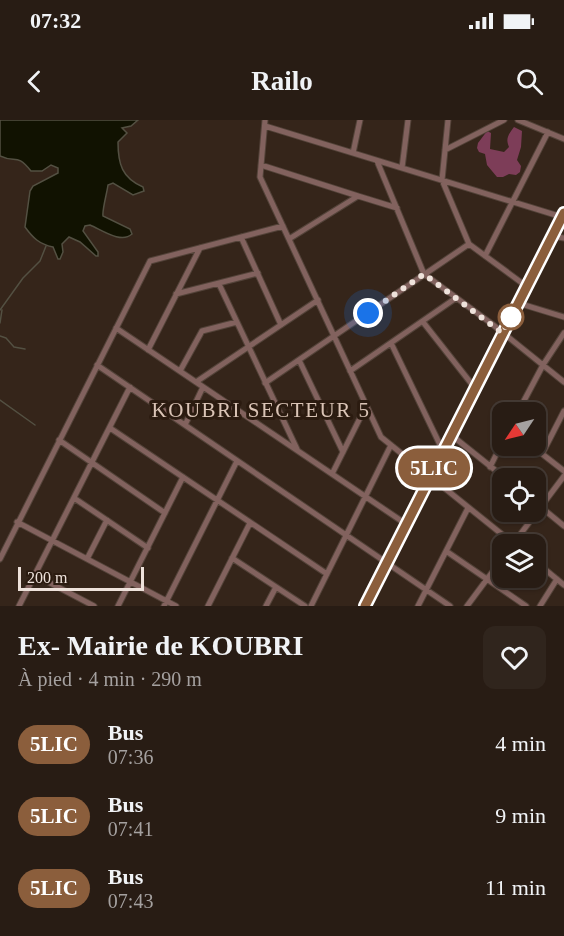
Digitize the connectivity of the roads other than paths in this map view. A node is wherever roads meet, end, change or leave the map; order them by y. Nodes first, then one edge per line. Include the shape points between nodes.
1 (360, 120) edge
2 (408, 120) edge
3 (448, 120) edge
4 (504, 120) edge
5 (518, 120) edge
6 (265, 122) edge
7 (548, 132) junction
8 (564, 139) edge
9 (445, 150) junction
10 (353, 153) junction
11 (377, 160) junction
12 (261, 165) junction
13 (402, 168) junction
14 (442, 180) junction
15 (358, 196) junction
16 (513, 202) junction
17 (397, 208) junction
18 (563, 215) edge
19 (283, 226) junction
20 (552, 236) junction
21 (241, 237) junction
22 (564, 238) edge
23 (289, 239) junction
24 (469, 244) junction
25 (200, 248) junction
26 (485, 256) junction
27 (258, 273) junction
28 (424, 274) junction
29 (219, 284) junction
30 (526, 286) junction
31 (176, 294) junction
32 (456, 298) junction
33 (318, 300) junction
34 (518, 303) junction
35 (564, 317) edge
36 (237, 322) junction
37 (423, 322) junction
38 (281, 325) junction
39 (116, 328) junction
40 (502, 333) junction
41 (564, 333) edge
42 (334, 336) junction
43 (391, 343) junction
44 (248, 347) junction
45 (148, 350) junction
46 (299, 360) junction
47 (97, 364) junction
48 (543, 365) junction
49 (180, 371) junction
50 (350, 371) junction
51 (196, 382) junction
52 (564, 382) edge
53 (265, 383) junction
54 (130, 387) junction
55 (203, 387) junction
56 (474, 387) junction
57 (523, 402) edge
58 (366, 405) junction
59 (564, 411) edge
60 (185, 425) junction
61 (110, 428) junction
62 (450, 434) junction
63 (59, 440) junction
64 (391, 445) junction
65 (546, 446) edge
66 (297, 450) junction
67 (442, 451) junction
68 (343, 453) junction
69 (496, 456) edge
70 (544, 456) edge
71 (237, 461) junction
72 (92, 462) junction
73 (490, 467) joint
74 (332, 474) junction
75 (564, 474) edge
76 (183, 477) junction
77 (429, 477) junction
78 (546, 495) edge
79 (366, 496) junction
80 (74, 498) junction
81 (217, 500) junction
82 (468, 508) junction
83 (546, 511) edge
84 (165, 513) junction
85 (107, 520) junction
86 (17, 522) junction
87 (250, 523) junction
88 (406, 524) junction
89 (564, 526) edge
90 (500, 534) edge
91 (346, 535) junction
92 (52, 541) junction
93 (148, 548) junction
94 (446, 551) junction
95 (232, 558) junction
96 (0, 559) edge
97 (87, 559) junction
98 (386, 563) junction
99 (546, 570) edge
100 (492, 572) edge
101 (327, 574) junction
102 (35, 575) junction
103 (487, 579) junction
104 (557, 579) junction
105 (131, 582) junction
106 (564, 585) edge
107 (276, 587) junction
108 (426, 590) junction
109 (165, 603) edge
110 (19, 606) edge
111 (93, 606) edge
112 (118, 606) edge
113 (177, 606) edge
114 (208, 606) edge
115 (267, 606) edge
116 (304, 606) edge
117 (311, 606) edge
118 (365, 606) edge
119 (418, 606) edge
120 (450, 606) edge
121 (467, 606) edge
122 (526, 606) edge
123 (540, 606) edge

1 - 10 street
2 - 13 street
3 - 9 street
4 - 9 street
5 - 7 street
6 - 10 street
6 - 12 street
7 - 8 street
7 - 16 street
9 - 14 street
10 - 11 street
11 - 13 street
11 - 17 street
12 - 15 street
12 - 19 street via 260,177
13 - 14 street
14 - 16 street
14 - 24 street
15 - 17 street
15 - 23 street
16 - 18 street
16 - 26 street
17 - 28 street
18 - 20 highway
19 - 21 street
19 - 23 street
20 - 22 street
20 - 30 highway
21 - 25 street
21 - 27 street
23 - 33 street
24 - 26 street
24 - 28 street
25 - 31 street
25 - 39 street via 150,261
26 - 30 street
27 - 29 street
27 - 38 street
28 - 32 street
28 - 42 street
29 - 31 street
29 - 36 street
30 - 34 highway
31 - 45 street
32 - 37 street
32 - 40 street
33 - 38 street
33 - 42 street
34 - 35 street
34 - 40 highway
36 - 44 street
36 - 49 street via 202,331
37 - 43 street
37 - 56 street
38 - 44 street
39 - 45 street
39 - 47 street
40 - 48 street
40 - 56 highway
41 - 48 street
42 - 46 street
42 - 50 street
43 - 50 street
43 - 67 street
44 - 51 street
44 - 53 street
45 - 49 street
46 - 53 street
46 - 68 street
47 - 54 street
47 - 63 street
48 - 52 street
48 - 57 street
49 - 51 street
50 - 58 street
51 - 55 street
53 - 66 street
54 - 60 street
54 - 61 street
55 - 60 street
55 - 66 street
56 - 62 highway
58 - 64 street via 381,437
58 - 68 street
59 - 65 street
60 - 71 street
61 - 72 street
61 - 76 street
62 - 67 highway
62 - 73 street
63 - 72 street
63 - 86 street
64 - 77 street
64 - 79 street
66 - 74 street
67 - 77 highway
68 - 74 street
69 - 73 street
70 - 75 street
71 - 81 street
71 - 91 street
72 - 80 street
72 - 84 street
74 - 79 street
75 - 78 street
76 - 81 street
76 - 84 street
77 - 82 street
77 - 88 highway
79 - 88 street
79 - 91 street
80 - 85 street
80 - 92 street
81 - 87 street
81 - 109 street
82 - 90 street
82 - 94 street
83 - 89 street
84 - 93 street
85 - 93 street
85 - 97 street
86 - 92 street
86 - 96 street
87 - 95 street
87 - 101 street
88 - 98 highway
91 - 98 street
91 - 101 street
92 - 97 street
92 - 102 street
93 - 105 street
94 - 103 street
94 - 108 street
95 - 107 street
95 - 114 street
97 - 105 street
98 - 108 street
98 - 118 highway
99 - 104 street
100 - 103 street
101 - 117 street
102 - 110 street
102 - 111 street
103 - 121 street
103 - 122 street
104 - 106 street
104 - 123 street
105 - 109 street
105 - 112 street
107 - 115 street
107 - 116 street
108 - 119 street
108 - 120 street
109 - 113 street

